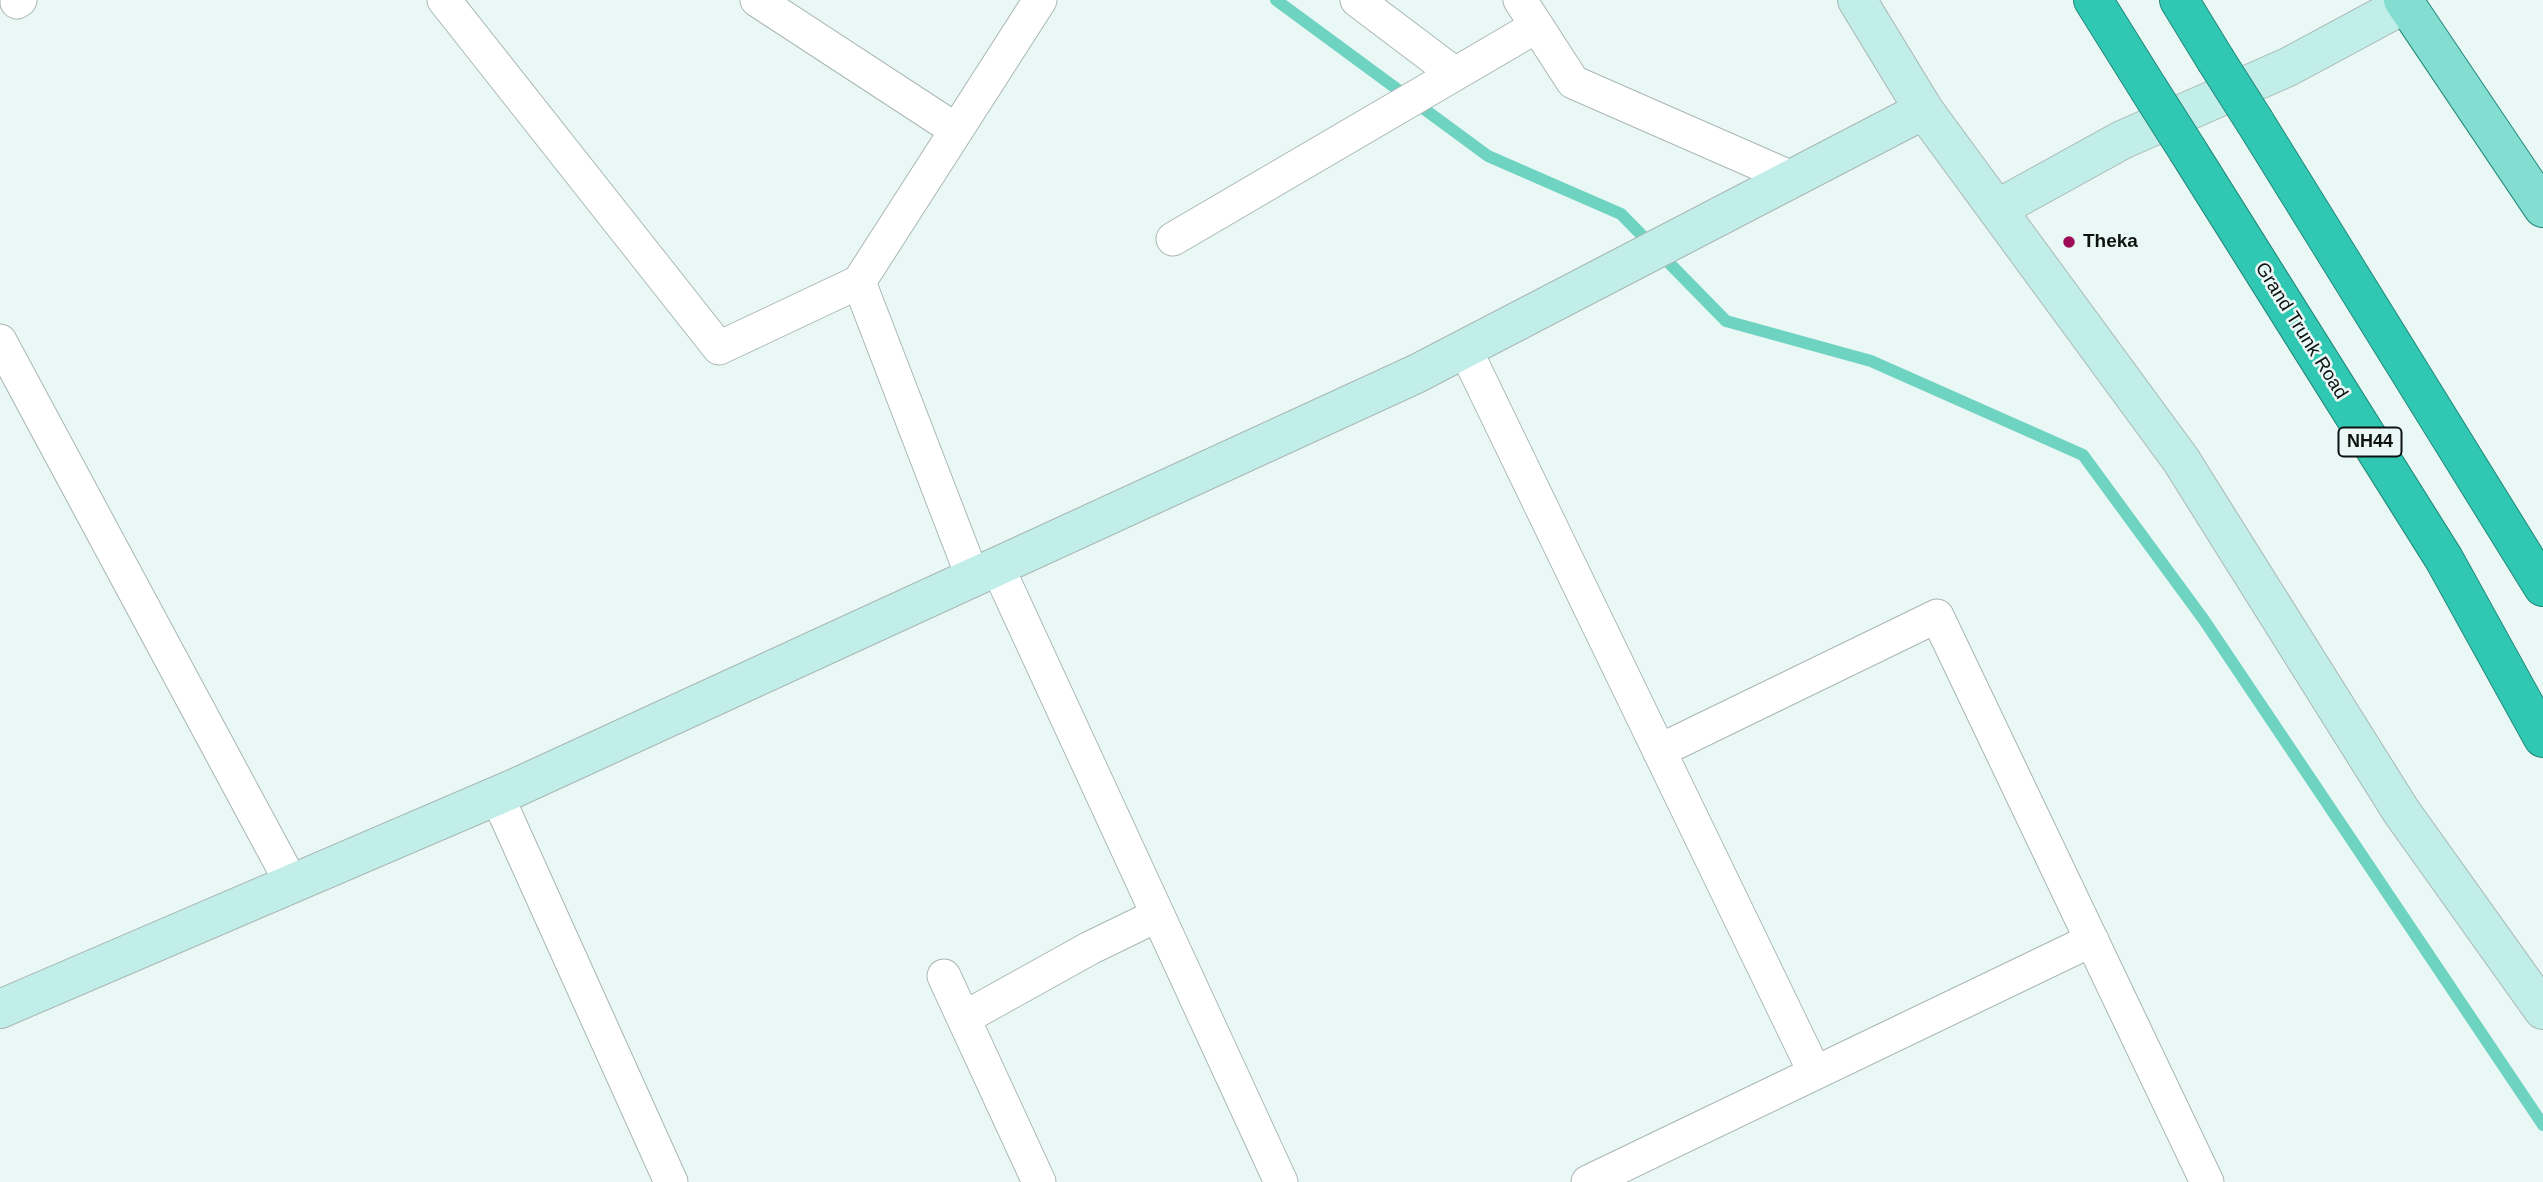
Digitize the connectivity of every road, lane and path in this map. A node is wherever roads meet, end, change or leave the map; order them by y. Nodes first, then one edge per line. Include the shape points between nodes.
1 (444, 0) edge
2 (757, 0) edge
3 (1040, 0) edge
4 (1357, 0) edge
5 (1857, 0) edge
6 (2093, 0) edge
7 (2179, 0) edge
8 (2404, 2) edge
9 (1528, 13) edge
10 (1444, 80) junction
11 (1924, 110) junction
12 (956, 130) junction
13 (1792, 178) junction
14 (2543, 208) edge
15 (1997, 209) junction
16 (1172, 239) dead end
17 (859, 282) junction
18 (0, 341) edge
19 (1465, 349) junction
20 (985, 572) junction
21 (2543, 587) edge
22 (2543, 738) edge
23 (1659, 751) junction
24 (497, 796) junction
25 (292, 884) junction
26 (1158, 915) junction
27 (2092, 940) junction
28 (944, 976) dead end
29 (0, 1009) edge
30 (2543, 1010) edge
31 (964, 1018) junction
32 (1815, 1073) junction
33 (671, 1182) edge
34 (1039, 1182) edge
35 (1281, 1182) edge
36 (1588, 1182) edge
37 (2207, 1182) edge

1 - 17 street via 719,348
2 - 12 street
3 - 12 street
4 - 10 street
5 - 11 street
6 - 22 highway, Grand Trunk Road / NH44, bridge via 2444,559
7 - 21 highway, bridge
8 - 14 main road
8 - 15 street via 2288,67 2122,140
9 - 10 street
9 - 13 street via 1573,82
10 - 16 street
11 - 13 street
11 - 15 street
12 - 17 street
13 - 19 street
15 - 30 street via 2181,460 2401,811
17 - 20 street
18 - 25 street
19 - 20 street
19 - 23 street
20 - 24 street
20 - 26 street
23 - 27 street via 1937,616
23 - 32 street
24 - 25 street
24 - 33 street
25 - 29 street
26 - 31 street
26 - 35 street
27 - 32 street
27 - 37 street
28 - 31 street
31 - 34 street
32 - 36 street

